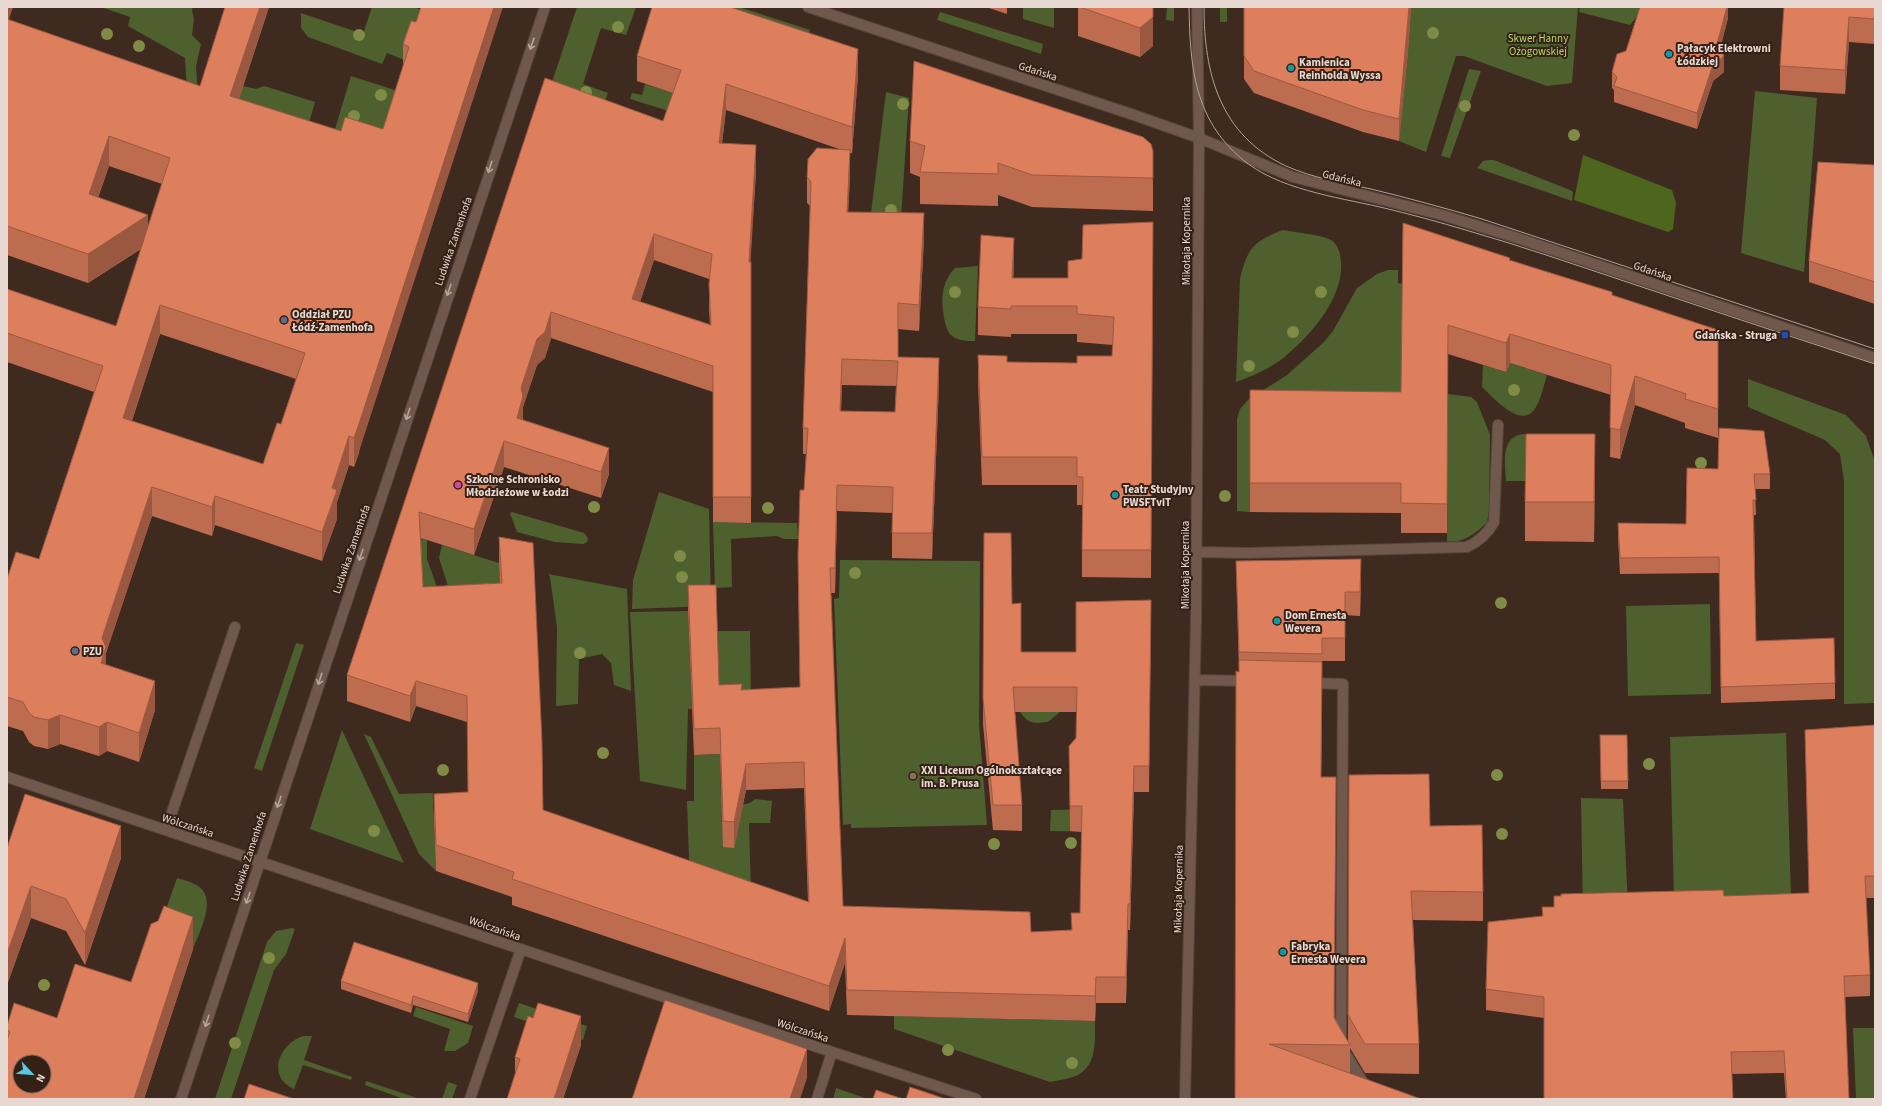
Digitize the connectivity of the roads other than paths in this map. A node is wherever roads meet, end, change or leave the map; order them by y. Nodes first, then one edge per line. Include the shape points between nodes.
1 (544, 7) edge
2 (808, 7) edge
3 (1197, 7) edge
4 (1198, 138) junction
5 (1875, 358) edge
6 (1498, 425) dead end
7 (1197, 552) junction
8 (235, 627) dead end
9 (1195, 680) junction
10 (1259, 681) edge
11 (1297, 683) edge
12 (7, 777) edge
13 (166, 830) junction
14 (260, 861) junction
15 (520, 949) junction
16 (832, 1052) junction
17 (181, 1099) edge
18 (470, 1099) edge
19 (817, 1099) edge
20 (976, 1099) edge
21 (1185, 1099) edge
22 (1359, 1099) edge

1 -> 14 street, Ludwika Zamenhofa
2 - 4 street, Gdańska
3 - 4 street, Mikołaja Kopernika
4 - 5 street, Gdańska via 1294,177 1442,215 1511,236
4 - 7 street, Mikołaja Kopernika
6 - 7 street via 1494,522 1490,530 1467,547 1249,554
7 - 9 street, Mikołaja Kopernika
8 - 13 street
9 - 10 street
9 - 21 street, Mikołaja Kopernika
11 - 22 street via 1343,684 1341,1046 1364,1084
12 - 13 street, Wólczańska
13 - 14 street, Wólczańska
14 - 15 street, Wólczańska
14 -> 17 street, Ludwika Zamenhofa
15 - 16 street, Wólczańska
15 - 18 street
16 - 19 street
16 - 20 street, Wólczańska

